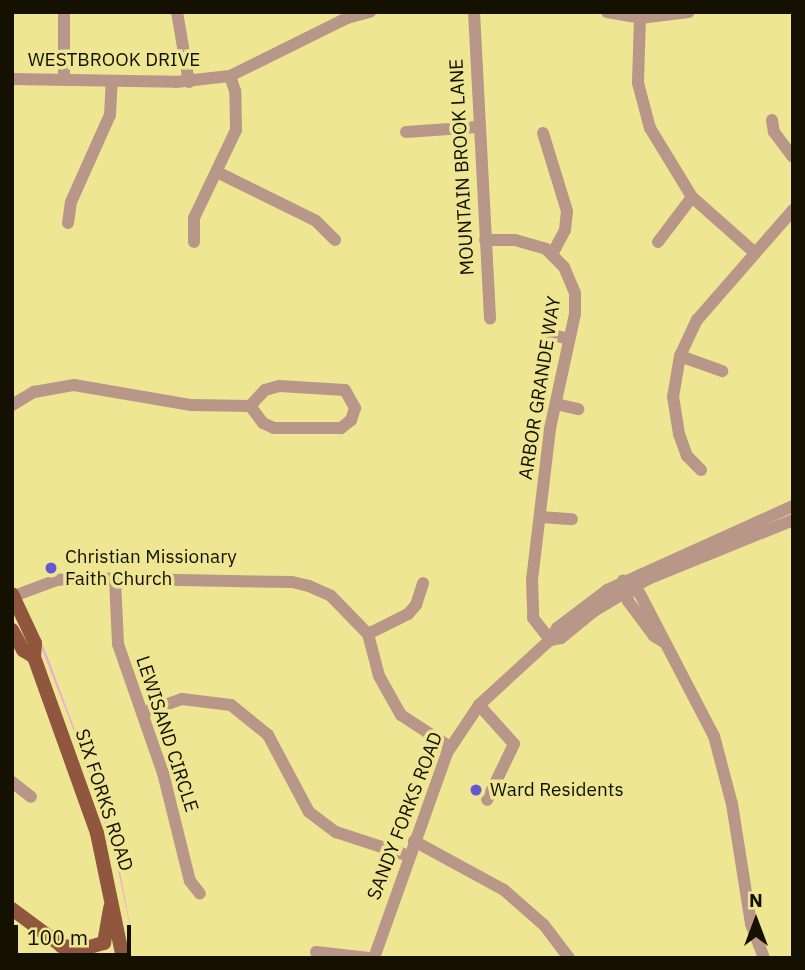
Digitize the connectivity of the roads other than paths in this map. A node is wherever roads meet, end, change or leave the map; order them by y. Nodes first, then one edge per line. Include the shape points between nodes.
1 (64, 12) edge
2 (177, 12) edge
3 (370, 12) edge
4 (474, 12) edge
5 (607, 12) edge
6 (689, 12) edge
7 (346, 15) edge
8 (640, 18) junction
9 (230, 76) junction
10 (12, 79) edge
11 (64, 80) junction
12 (112, 81) junction
13 (189, 82) junction
14 (772, 120) dead end
15 (478, 127) junction
16 (406, 132) dead end
17 (543, 134) dead end
18 (793, 157) edge
19 (217, 172) junction
20 (692, 197) junction
21 (792, 212) edge
22 (68, 223) dead end
23 (335, 240) dead end
24 (485, 240) junction
25 (194, 242) dead end
26 (658, 242) dead end
27 (754, 251) junction
28 (552, 254) junction
29 (490, 319) dead end
30 (550, 334) dead end
31 (569, 339) junction
32 (680, 356) junction
33 (722, 371) dead end
34 (556, 404) junction
35 (12, 405) edge
36 (250, 406) junction
37 (578, 409) dead end
38 (701, 470) dead end
39 (793, 506) edge
40 (541, 517) junction
41 (572, 520) dead end
42 (793, 520) edge
43 (115, 580) junction
44 (422, 583) dead end
45 (627, 587) junction
46 (13, 595) edge
47 (12, 630) edge
48 (368, 634) junction
49 (550, 640) junction
50 (33, 657) junction
51 (479, 705) junction
52 (142, 713) junction
53 (450, 747) junction
54 (12, 782) edge
55 (31, 797) dead end
56 (487, 800) dead end
57 (414, 841) junction
58 (409, 856) junction
59 (200, 894) dead end
60 (114, 897) junction
61 (12, 909) edge
62 (61, 946) junction
63 (316, 952) dead end
64 (78, 958) edge
65 (123, 958) edge
66 (372, 958) edge
67 (569, 958) edge
68 (764, 958) edge

1 - 11 street
2 - 13 street
3 - 7 street, WESTBROOK DRIVE
4 - 15 street, MOUNTAIN BROOK LANE
5 - 8 street
6 - 8 street
7 - 9 street, WESTBROOK DRIVE
8 - 20 street via 638,83 650,128
9 - 13 street, WESTBROOK DRIVE
9 - 19 street via 236,131
10 - 11 street, WESTBROOK DRIVE
11 - 12 street, WESTBROOK DRIVE
12 - 13 street, WESTBROOK DRIVE
12 - 22 street via 110,115 71,202
14 - 18 street via 774,132
15 - 16 street
15 - 24 street, MOUNTAIN BROOK LANE
17 - 28 street via 567,211 565,230
19 - 23 street via 316,221
19 - 25 street via 194,218
20 - 26 street
20 - 27 street
21 - 27 street
24 - 28 street via 532,243
24 - 29 street, MOUNTAIN BROOK LANE
27 - 32 street via 697,320
28 - 31 street, ARBOR GRANDE WAY via 564,267 575,293
30 - 31 street
31 - 34 street, ARBOR GRANDE WAY
32 - 33 street
32 - 38 street via 673,397 679,434 687,456
34 - 37 street
34 - 40 street, ARBOR GRANDE WAY
35 - 36 street via 33,392 74,385 191,405
36 - 36 street via 265,390 279,386 345,390 355,408 352,420 341,428 274,428 263,423
39 - 45 street, SANDY FORKS ROAD
40 - 41 street
40 - 49 street, ARBOR GRANDE WAY via 530,603 533,618
42 - 45 street, SANDY FORKS ROAD
43 - 46 street via 57,580
43 - 48 street via 292,582 331,596
43 - 52 street, LEWISAND CIRCLE via 118,644
44 - 48 street via 416,605 408,614
45 - 49 street, SANDY FORKS ROAD via 562,638
45 - 68 street via 654,636 664,642 694,692 720,752 751,924
46 - 50 main road, SIX FORKS ROAD via 36,647
47 - 50 main road, SIX FORKS ROAD via 23,650
48 - 53 street via 379,676 401,715
49 - 51 street, SANDY FORKS ROAD
50 - 60 main road, SIX FORKS ROAD via 86,796
51 - 53 street, SANDY FORKS ROAD
51 - 56 street via 514,744
52 - 58 street via 182,699 231,705 268,735 309,812 336,832
52 - 59 street, LEWISAND CIRCLE via 190,881
53 - 57 street, SANDY FORKS ROAD
54 - 55 street
57 - 58 street, SANDY FORKS ROAD
57 - 67 street via 504,890 544,925
58 - 66 street, SANDY FORKS ROAD
60 - 62 main road via 104,943 86,948
60 - 65 main road, SIX FORKS ROAD
61 - 62 main road
62 - 64 main road
63 - 66 street

